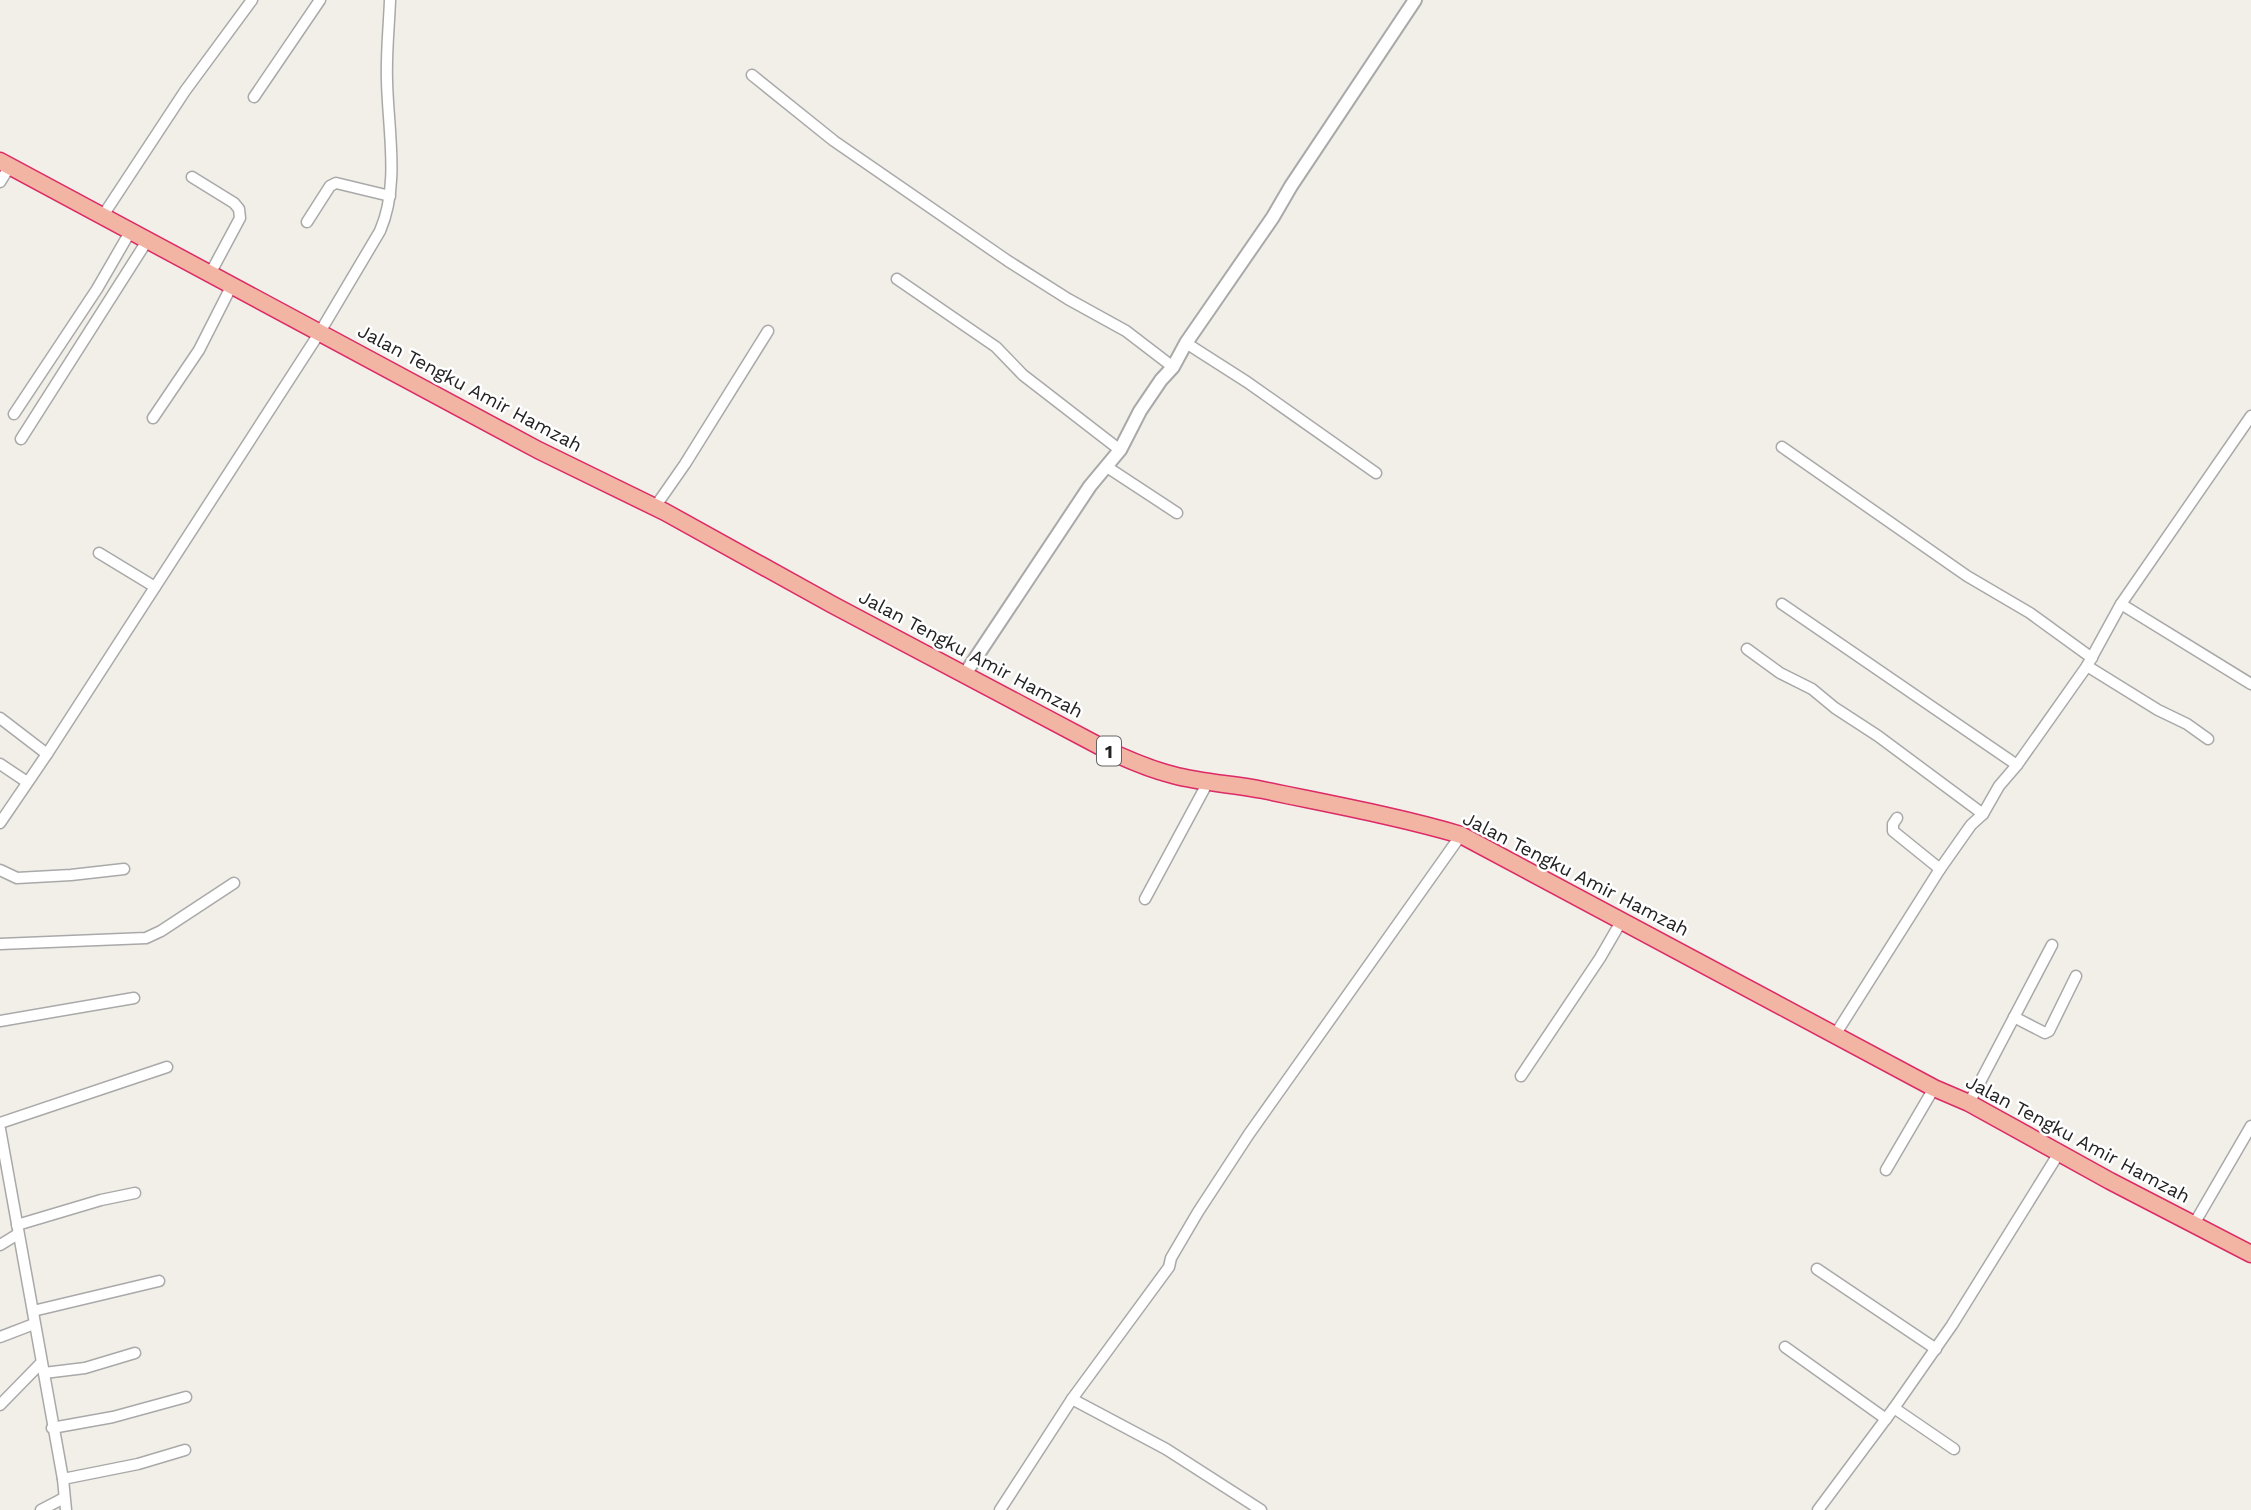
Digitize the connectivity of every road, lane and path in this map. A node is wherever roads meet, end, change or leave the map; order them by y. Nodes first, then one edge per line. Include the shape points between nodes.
1 (252, 0) edge
2 (320, 0) edge
3 (390, 0) edge
4 (1415, 0) edge
5 (752, 75) dead end
6 (254, 97) dead end
7 (5, 163) edge
8 (192, 177) dead end
9 (0, 182) edge
10 (391, 192) junction
11 (102, 216) junction
12 (307, 222) dead end
13 (130, 232) junction
14 (147, 241) junction
15 (210, 274) junction
16 (897, 279) dead end
17 (232, 285) junction
18 (768, 331) dead end
19 (320, 332) junction
20 (1186, 343) junction
21 (1173, 367) junction
22 (14, 414) dead end
23 (2251, 416) edge
24 (153, 418) dead end
25 (21, 439) dead end
26 (1782, 447) dead end
27 (1120, 450) junction
28 (1107, 467) junction
29 (1376, 473) dead end
30 (655, 507) junction
31 (1177, 513) dead end
32 (99, 552) dead end
33 (155, 587) junction
34 (1783, 604) dead end
35 (2121, 604) junction
36 (1747, 649) dead end
37 (2089, 662) junction
38 (965, 674) junction
39 (2251, 684) edge
40 (0, 718) edge
41 (2208, 739) dead end
42 (47, 754) junction
43 (0, 764) edge
44 (2017, 765) junction
45 (27, 782) junction
46 (1208, 782) junction
47 (1983, 814) junction
48 (1897, 818) dead end
49 (0, 823) edge
50 (1461, 835) junction
51 (124, 869) dead end
52 (1940, 869) junction
53 (0, 870) edge
54 (234, 883) dead end
55 (1145, 899) dead end
56 (1622, 920) junction
57 (0, 944) edge
58 (2052, 944) dead end
59 (2076, 976) dead end
60 (134, 998) dead end
61 (2014, 1017) junction
62 (0, 1021) edge
63 (1835, 1035) junction
64 (167, 1067) dead end
65 (1521, 1076) dead end
66 (1934, 1088) junction
67 (1969, 1103) junction
68 (0, 1123) edge
69 (2251, 1126) edge
70 (0, 1129) edge
71 (2059, 1153) junction
72 (1886, 1170) dead end
73 (11, 1188) junction
74 (135, 1193) dead end
75 (0, 1195) edge
76 (2194, 1224) junction
77 (17, 1230) junction
78 (0, 1245) edge
79 (2251, 1254) edge
80 (1817, 1269) dead end
81 (159, 1281) dead end
82 (33, 1311) junction
83 (34, 1324) junction
84 (0, 1337) edge
85 (1785, 1347) dead end
86 (1936, 1349) junction
87 (135, 1353) dead end
88 (43, 1368) junction
89 (186, 1397) dead end
90 (1072, 1399) junction
91 (0, 1405) edge
92 (1894, 1408) junction
93 (1886, 1419) junction
94 (52, 1428) junction
95 (1954, 1449) dead end
96 (185, 1450) dead end
97 (63, 1479) junction
98 (64, 1498) junction
99 (41, 1510) edge
100 (66, 1510) edge
101 (1000, 1510) edge
102 (1261, 1510) edge
103 (1818, 1510) edge

1 - 11 street
2 - 6 street
3 - 10 street
4 - 20 street
5 - 21 street via 834,141 1008,261 1126,331
7 - 9 street
7 - 11 highway, Jalan Tengku Amir Hamzah / 1
8 - 15 street via 239,209 240,218
10 - 12 street via 336,183
10 - 19 street via 380,231
11 - 13 highway, Jalan Tengku Amir Hamzah / 1
13 - 14 highway, Jalan Tengku Amir Hamzah / 1
13 - 22 street
14 - 15 highway, Jalan Tengku Amir Hamzah / 1
14 - 25 street
15 - 17 highway, Jalan Tengku Amir Hamzah / 1
16 - 27 street via 996,347 1023,375
17 - 19 highway, Jalan Tengku Amir Hamzah / 1
17 - 24 street via 199,350
18 - 30 street
19 - 30 highway, Jalan Tengku Amir Hamzah / 1 via 538,450
19 - 33 street
20 - 21 street
20 - 29 street
21 - 27 street via 1140,411
23 - 35 street
26 - 37 street via 1967,576 2030,613
27 - 28 street
28 - 31 street
28 - 38 street
30 - 38 highway, Jalan Tengku Amir Hamzah / 1
32 - 33 street
33 - 42 street
34 - 44 street
35 - 37 street
35 - 39 street
36 - 47 street via 1812,689
37 - 41 street
37 - 44 street
38 - 46 highway, Jalan Tengku Amir Hamzah / 1 via 1113,753 1160,772
40 - 42 street
42 - 45 street
43 - 45 street
44 - 47 street
45 - 49 street
46 - 50 highway, Jalan Tengku Amir Hamzah / 1 via 1356,809
46 - 55 street
47 - 52 street
48 - 52 street via 1893,831
50 - 56 highway, Jalan Tengku Amir Hamzah / 1
50 - 90 street via 1249,1134 1169,1267
51 - 53 street via 17,878
52 - 63 street
54 - 57 street via 146,938
56 - 63 highway, Jalan Tengku Amir Hamzah / 1
56 - 65 street
58 - 61 street
59 - 61 street via 2049,1031
60 - 62 street
61 - 67 street
63 - 66 highway, Jalan Tengku Amir Hamzah / 1
64 - 68 street
66 - 67 highway, Jalan Tengku Amir Hamzah / 1
66 - 72 street
67 - 71 highway, Jalan Tengku Amir Hamzah / 1
69 - 76 street
70 - 73 street
71 - 76 highway, Jalan Tengku Amir Hamzah / 1
71 - 86 street
73 - 75 street
73 - 77 street
74 - 77 street
76 - 79 highway, Jalan Tengku Amir Hamzah / 1
77 - 78 street
77 - 82 street
80 - 86 street
81 - 82 street
82 - 83 street
83 - 84 street
83 - 88 street
85 - 93 street
86 - 92 street
87 - 88 street via 85,1368
88 - 91 street
88 - 94 street
89 - 94 street
90 - 101 street
90 - 102 street via 1166,1449
92 - 93 street
92 - 95 street
93 - 103 street
94 - 97 street
96 - 97 street
97 - 98 street
98 - 99 street
98 - 100 street

